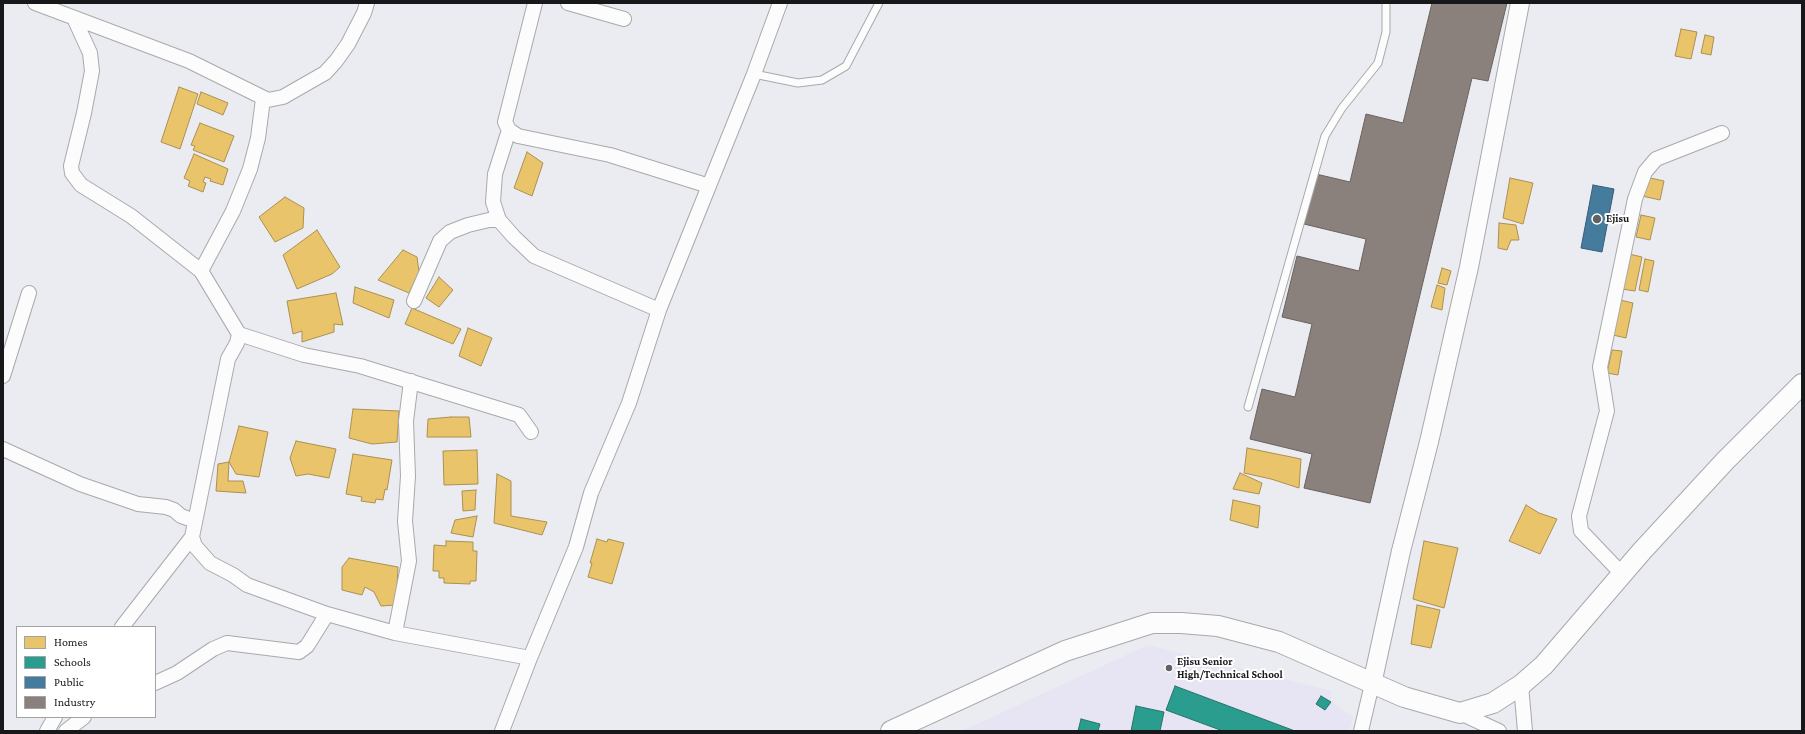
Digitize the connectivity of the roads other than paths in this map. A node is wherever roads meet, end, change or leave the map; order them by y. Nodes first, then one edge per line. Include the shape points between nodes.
1 (35, 3) edge
2 (367, 3) edge
3 (535, 3) edge
4 (568, 3) edge
5 (780, 3) edge
6 (879, 3) edge
7 (1386, 3) edge
8 (1520, 3) edge
9 (74, 18) junction
10 (624, 19) dead end
11 (754, 74) junction
12 (263, 99) junction
13 (509, 130) junction
14 (1722, 133) dead end
15 (709, 186) junction
16 (499, 220) junction
17 (201, 271) junction
18 (29, 293) dead end
19 (414, 301) dead end
20 (659, 310) junction
21 (239, 334) junction
22 (3, 376) edge
23 (411, 381) junction
24 (1802, 384) edge
25 (1248, 407) dead end
26 (531, 432) dead end
27 (3, 449) edge
28 (195, 520) junction
29 (192, 537) junction
30 (1623, 575) junction
31 (327, 614) junction
32 (123, 626) edge
33 (395, 633) junction
34 (530, 658) junction
35 (156, 683) edge
36 (1372, 684) junction
37 (1521, 685) junction
38 (1460, 713) junction
39 (54, 718) edge
40 (83, 718) edge
41 (47, 731) edge
42 (66, 731) edge
43 (502, 731) edge
44 (890, 731) edge
45 (1361, 731) edge
46 (1500, 731) edge
47 (1525, 731) edge

1 - 9 street
2 - 12 street via 348,44 325,73 284,97 275,100
3 - 13 street via 505,122
4 - 10 street
5 - 11 street
6 - 11 lane via 846,66 822,80 798,83
7 - 25 lane via 1386,32 1378,64 1342,108 1325,136
8 - 36 street via 1468,267
9 - 12 street via 189,61
9 - 17 street via 90,53 92,71 71,166 72,173 81,185 132,216
11 - 15 street
12 - 17 street via 258,138 250,169 233,211
13 - 15 street via 518,136 610,155
13 - 16 street via 495,174 493,202
14 - 30 street via 1656,159 1645,172 1635,199 1600,367 1607,411 1579,516 1581,531
15 - 20 street
16 - 19 street via 468,225 450,232 440,241
16 - 20 street via 534,256
17 - 21 street
18 - 22 street
20 - 34 street via 629,403 591,493 576,547
21 - 23 street via 304,355 360,366
21 - 28 street via 228,359
23 - 26 street via 519,415
23 - 33 street via 406,421 408,476 405,521 409,561
24 - 30 main road via 1725,462
27 - 28 street via 80,484 138,504 166,507 181,516
28 - 29 street
29 - 31 street via 195,546 210,563 247,585
29 - 32 street
30 - 37 main road via 1544,665
31 - 33 street
31 - 35 street via 307,646 299,652 227,643
33 - 34 street
34 - 43 street
36 - 38 main road via 1404,697
36 - 44 main road via 1279,642 1253,634 1218,626 1152,623 1065,651
36 - 45 street
37 - 38 main road via 1493,703
37 - 47 street
38 - 46 street
39 - 41 street
40 - 42 street

